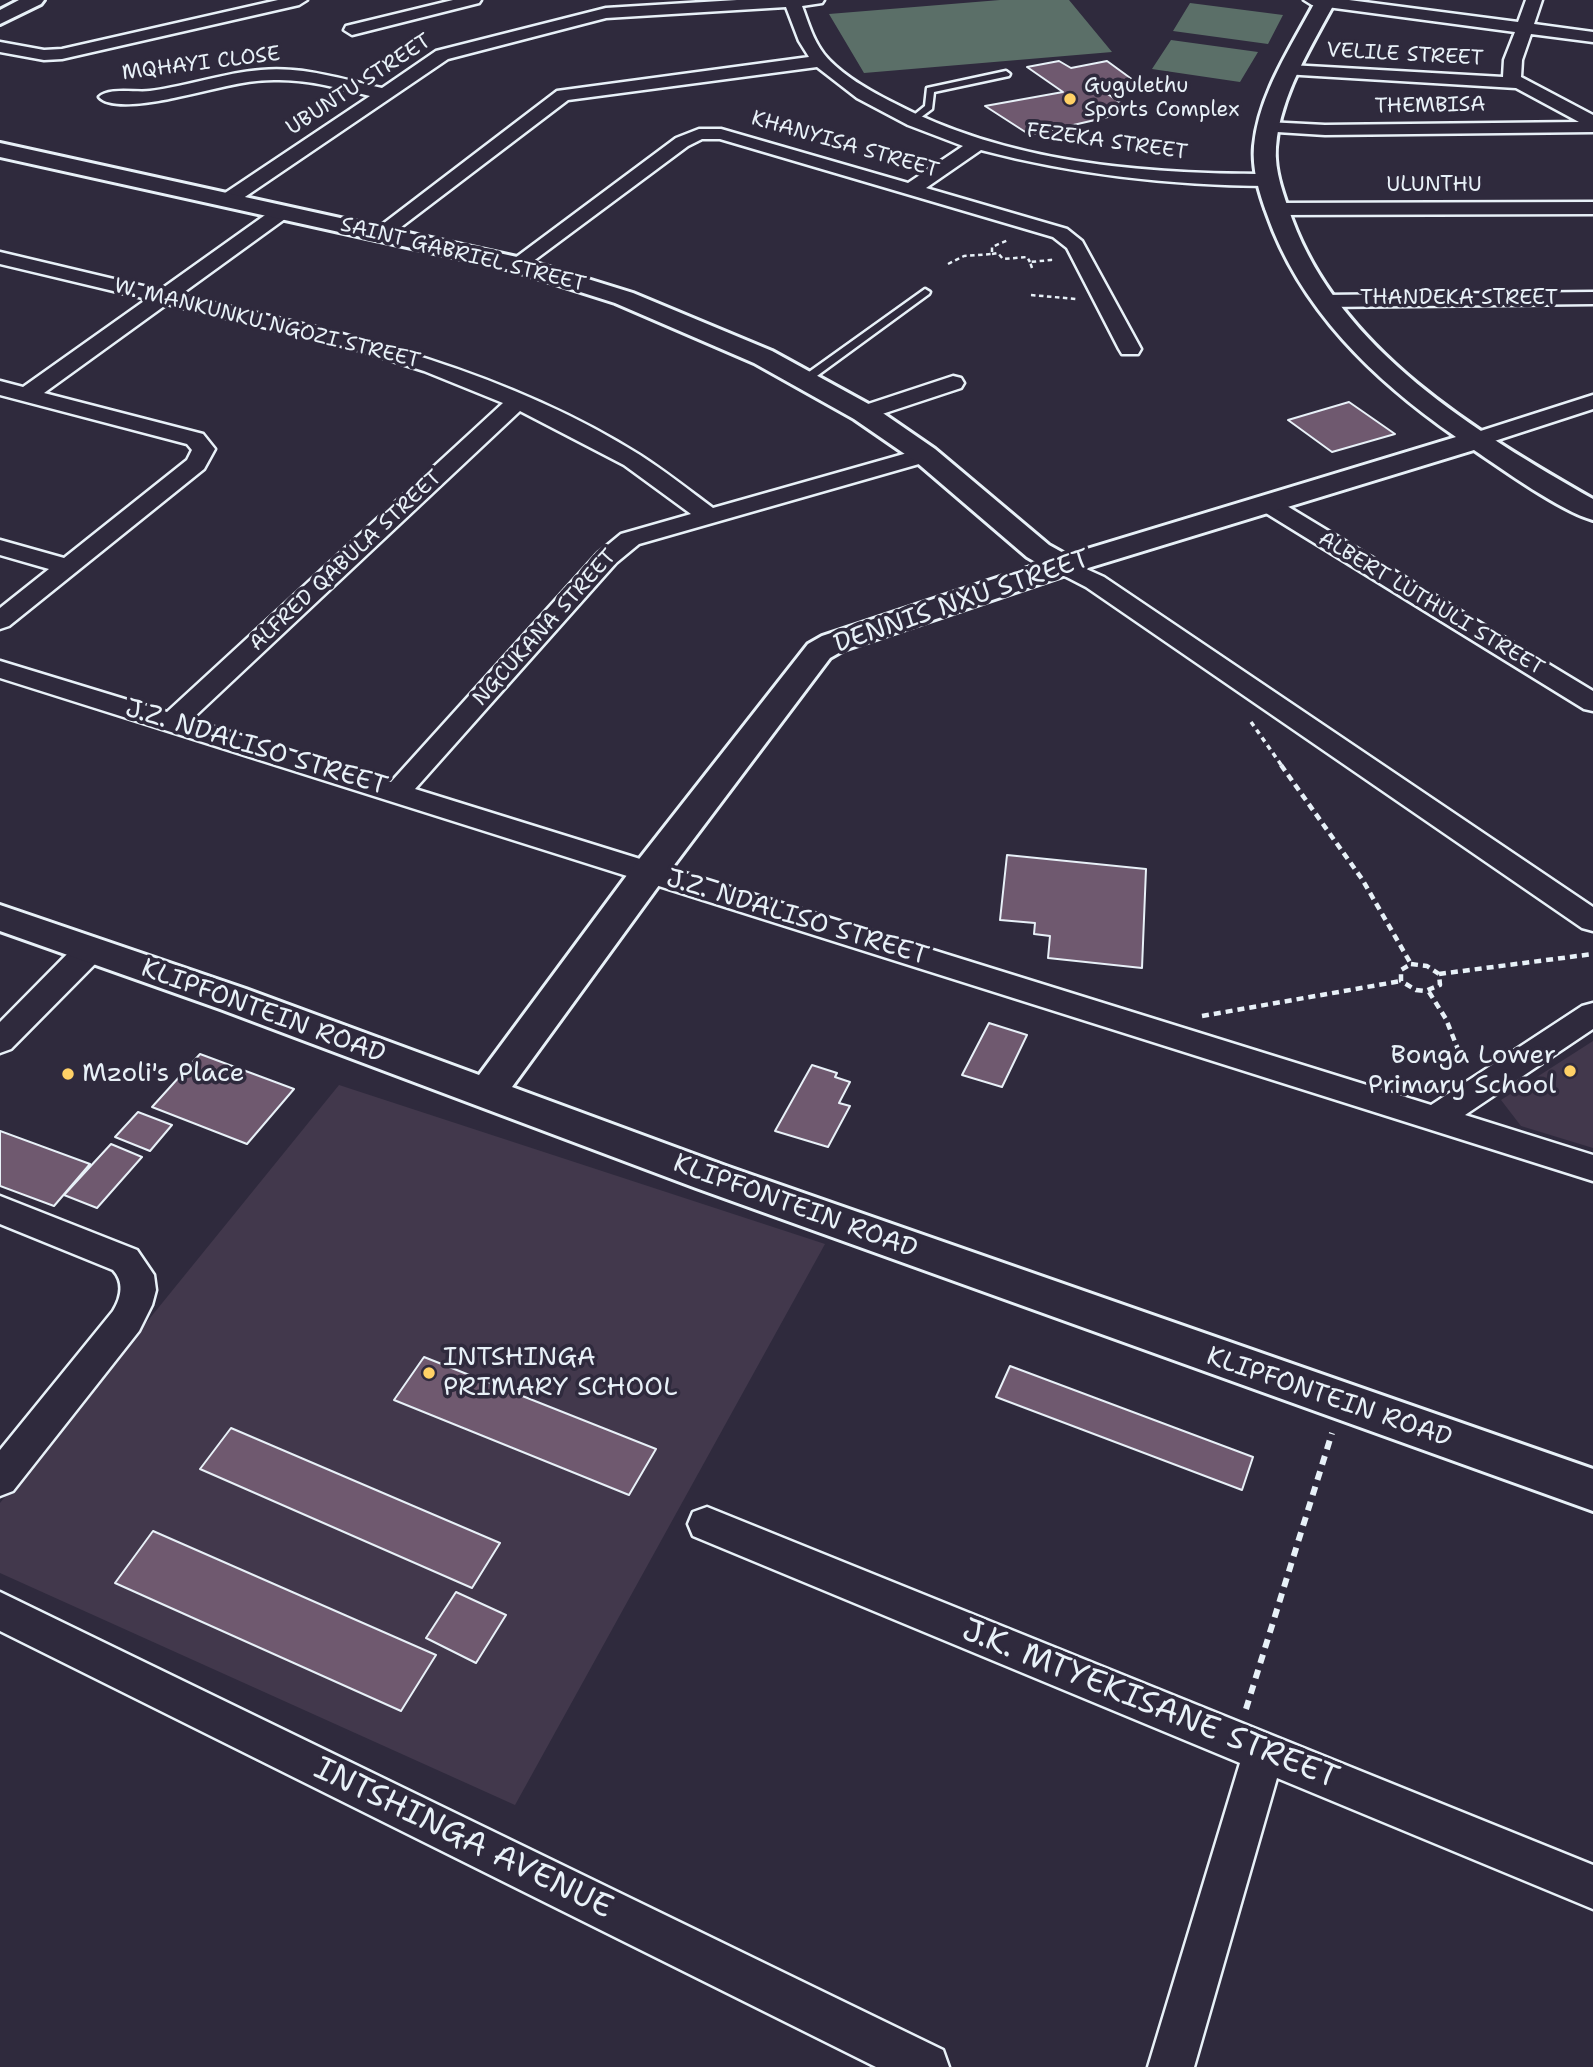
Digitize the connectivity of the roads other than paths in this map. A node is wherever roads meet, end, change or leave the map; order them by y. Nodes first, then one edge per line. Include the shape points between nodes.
1 (34, 0) edge
2 (299, 0) edge
3 (472, 0) edge
4 (816, 0) edge
5 (1534, 0) edge
6 (792, 1) edge
7 (1321, 1) edge
8 (568, 5) dead end
9 (587, 16) junction
10 (0, 18) edge
11 (1524, 28) junction
12 (352, 30) dead end
13 (1593, 37) edge
14 (0, 47) edge
15 (821, 61) junction
16 (1290, 70) junction
17 (1006, 74) dead end
18 (1517, 83) junction
19 (382, 93) junction
20 (108, 97) dead end
21 (913, 119) junction
22 (1593, 125) edge
23 (1267, 127) junction
24 (978, 144) junction
25 (0, 150) edge
26 (1268, 180) junction
27 (913, 188) junction
28 (229, 199) junction
29 (1593, 208) edge
30 (1275, 209) junction
31 (282, 212) junction
32 (381, 233) junction
33 (0, 258) edge
34 (517, 264) junction
35 (925, 292) dead end
36 (164, 297) junction
37 (1593, 298) edge
38 (1325, 301) junction
39 (1130, 349) dead end
40 (806, 379) junction
41 (953, 383) dead end
42 (0, 388) edge
43 (26, 395) junction
44 (518, 401) junction
45 (1593, 402) edge
46 (864, 413) junction
47 (1476, 440) junction
48 (925, 455) junction
49 (1269, 505) junction
50 (1593, 511) edge
51 (708, 515) junction
52 (0, 547) edge
53 (1064, 566) junction
54 (68, 567) junction
55 (0, 621) edge
56 (0, 669) edge
57 (1593, 703) edge
58 (174, 721) junction
59 (397, 792) junction
60 (649, 872) junction
61 (0, 918) edge
62 (1593, 921) edge
63 (90, 950) junction
64 (1593, 1014) edge
65 (0, 1041) edge
66 (486, 1094) junction
67 (1434, 1119) junction
68 (1593, 1168) edge
69 (0, 1210) edge
70 (0, 1479) edge
71 (1593, 1490) edge
72 (707, 1524) dead end
73 (0, 1611) edge
74 (1254, 1733) junction
75 (1593, 1887) edge
76 (926, 2067) edge
77 (1171, 2067) edge

1 - 10 street
2 - 14 street via 62,54
3 - 12 street
4 - 6 street, UBUNTU STREET
5 - 11 street
6 - 9 street, UBUNTU STREET
6 - 15 street, FEZEKA STREET
7 - 11 street
7 - 16 street
8 - 9 street
9 - 19 street, UBUNTU STREET via 442,55
11 - 13 street
11 - 18 street via 1510,75
15 - 21 street, FEZEKA STREET via 857,90
15 - 32 street via 563,95
16 - 18 street, VELILE STREET
16 - 23 street
17 - 21 lane via 930,90 929,107
18 - 22 street
19 - 20 street, MQHAYI CLOSE via 278,74 134,98
19 - 28 street, UBUNTU STREET
21 - 24 street, FEZEKA STREET
22 - 23 street, THEMBISA
23 - 26 street
24 - 26 street, FEZEKA STREET via 1095,168
24 - 27 street
25 - 28 street, SAINT GABRIEL STREET
26 - 30 street
27 - 34 street, KHANYISA STREET via 733,136 699,134
27 - 39 street, KHANYISA STREET via 1070,239
28 - 31 street, SAINT GABRIEL STREET
29 - 30 street, ULUNTHU
30 - 38 street via 1293,254
31 - 32 street, SAINT GABRIEL STREET
31 - 36 street
32 - 34 street, SAINT GABRIEL STREET
33 - 36 street, W. MANKUNKU NGOZI STREET
34 - 40 street, SAINT GABRIEL STREET via 645,306
35 - 40 lane
36 - 43 street
36 - 44 street, W. MANKUNKU NGOZI STREET via 393,353
37 - 38 street, THANDEKA STREET
38 - 47 street via 1406,386
40 - 46 street, SAINT GABRIEL STREET
41 - 46 street
42 - 43 street
43 - 54 street via 195,439 203,445 196,464
44 - 51 street, W. MANKUNKU NGOZI STREET via 632,460
44 - 58 street, ALFRED QABULA STREET
45 - 47 street
46 - 48 street, SAINT GABRIEL STREET
47 - 49 street, DENNIS NXU STREET
47 - 50 street
48 - 51 street, NGCUKANA STREET
48 - 53 street, SAINT GABRIEL STREET via 1038,551
49 - 53 street, DENNIS NXU STREET
49 - 57 street, ALBERT LUTHULI STREET
51 - 59 street, NGCUKANA STREET via 623,543
52 - 54 street
53 - 60 street, DENNIS NXU STREET via 819,651
53 - 62 street via 1096,582
54 - 55 street
56 - 58 street, J.Z. NDALISO STREET
58 - 59 street, J.Z. NDALISO STREET
59 - 60 street, J.Z. NDALISO STREET
60 - 66 street, DENNIS NXU STREET
60 - 67 street, J.Z. NDALISO STREET
61 - 63 street, KLIPFONTEIN ROAD
63 - 65 street
63 - 66 street, KLIPFONTEIN ROAD
64 - 67 street
66 - 71 street, KLIPFONTEIN ROAD
67 - 68 street, J.Z. NDALISO STREET
69 - 70 street via 125,1260 139,1285 126,1321
72 - 74 street, J.K. MTYEKISANE STREET
73 - 76 street, INTSHINGA AVENUE
74 - 75 street, J.K. MTYEKISANE STREET
74 - 77 street

